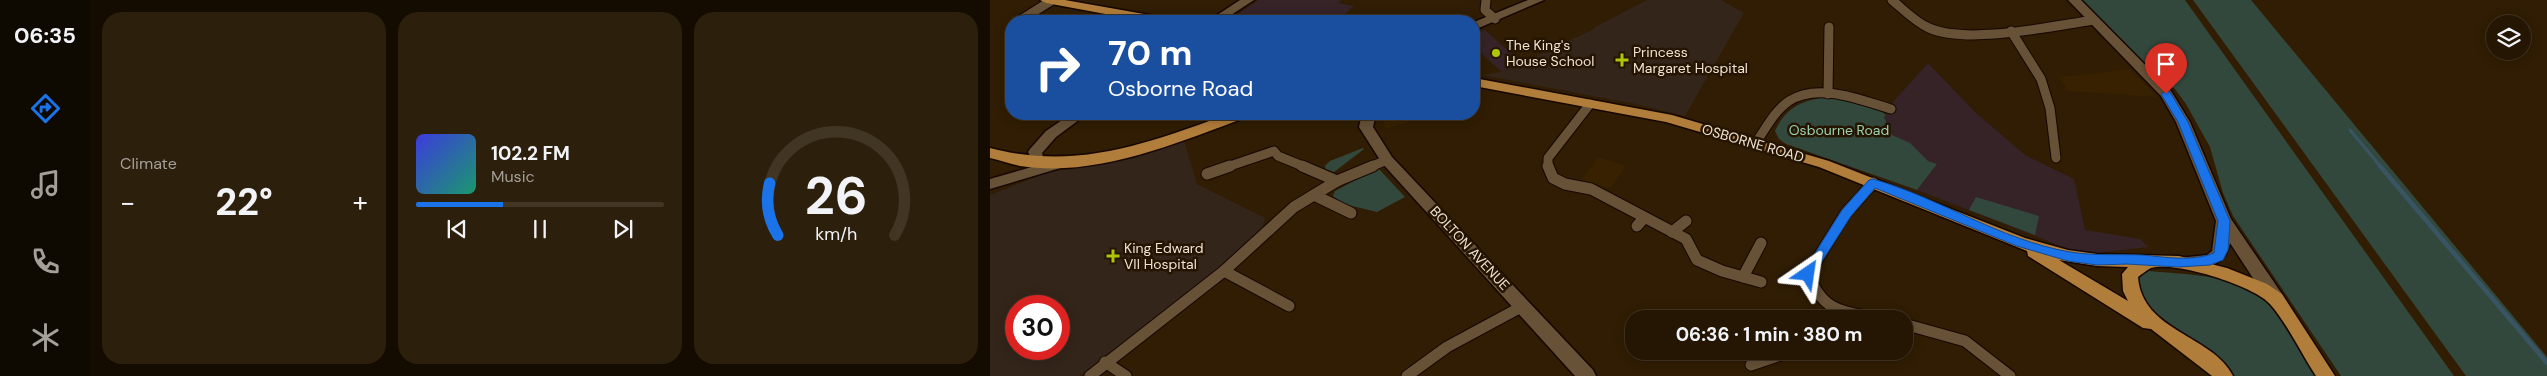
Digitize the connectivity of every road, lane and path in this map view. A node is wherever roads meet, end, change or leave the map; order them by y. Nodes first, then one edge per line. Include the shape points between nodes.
1 (1049, 0) edge
2 (1248, 0) edge
3 (1486, 0) edge
4 (1538, 0) edge
5 (1892, 0) edge
6 (2074, 0) edge
7 (1236, 9) junction
8 (1028, 15) edge
9 (1129, 15) edge
10 (1225, 15) edge
11 (1230, 15) edge
12 (1495, 19) junction
13 (2094, 20) junction
14 (1480, 24) edge
15 (1829, 27) dead end
16 (2010, 31) junction
17 (1480, 83) edge
18 (1828, 94) junction
19 (1590, 104) junction
20 (1891, 109) dead end
21 (1072, 120) edge
22 (1225, 120) edge
23 (1368, 120) edge
24 (1755, 144) junction
25 (990, 153) edge
26 (2056, 158) dead end
27 (1387, 160) junction
28 (1068, 161) junction
29 (1038, 162) junction
30 (1207, 174) dead end
31 (1337, 181) junction
32 (1873, 183) junction
33 (990, 184) edge
34 (1314, 195) junction
35 (1351, 213) dead end
36 (2224, 221) junction
37 (1686, 222) dead end
38 (1672, 232) junction
39 (1761, 243) dead end
40 (2021, 243) junction
41 (2158, 261) junction
42 (2179, 262) junction
43 (1224, 271) junction
44 (1743, 277) junction
45 (1761, 282) dead end
46 (2276, 299) junction
47 (1289, 306) dead end
48 (1524, 306) junction
49 (1830, 310) edge
50 (1913, 326) edge
51 (2163, 331) junction
52 (1766, 360) edge
53 (1105, 362) junction
54 (1751, 365) dead end
55 (1090, 376) edge
56 (1126, 376) edge
57 (1407, 376) edge
58 (1587, 376) edge
59 (2010, 376) edge
60 (2224, 376) edge
61 (2326, 376) edge

1 - 8 street
1 - 9 main road
2 - 7 street
3 - 12 street via 1485,10
4 - 12 street
5 - 16 street via 1934,30 1958,33
6 - 13 street
7 - 10 street
7 - 11 street
12 - 14 street
13 - 16 street
13 - 36 street via 2166,94 2183,122
15 - 18 street
16 - 26 street via 2042,79 2050,108
17 - 19 main road, OSBORNE ROAD
18 - 20 street
18 - 24 street via 1803,94 1788,101
19 - 24 main road, OSBORNE ROAD via 1667,118
19 - 38 street via 1548,158 1548,169 1553,178 1591,190 1641,222
21 - 29 street via 1042,142 1035,152
22 - 28 main road via 1150,146
23 - 27 street, BOLTON AVENUE via 1366,127
24 - 32 main road, OSBORNE ROAD via 1824,164
25 - 29 main road via 1010,160
27 - 31 street
27 - 48 street, BOLTON AVENUE
28 - 29 main road
28 - 33 street
30 - 31 street via 1274,151 1278,156
31 - 34 street
32 - 40 main road, OSBORNE ROAD
32 - 49 street via 1846,213 1808,274 1814,290
34 - 35 street
34 - 43 street via 1294,207
36 - 42 street via 2222,250 2218,257 2205,262
36 - 46 street
37 - 38 street
38 - 44 street via 1686,239 1697,260
39 - 44 street
40 - 41 main road, OSBORNE ROAD via 2087,259
40 - 51 main road, OSBORNE ROAD
41 - 42 main road, OSBORNE ROAD
41 - 51 main road via 2137,267 2130,274 2128,284 2135,300
42 - 46 main road, OSBORNE ROAD via 2244,280
43 - 47 street
43 - 53 street
44 - 45 street
46 - 61 main road
48 - 57 street via 1446,348
48 - 58 street, BOLTON AVENUE
50 - 59 street via 1966,341
51 - 60 main road via 2197,352
52 - 54 street
53 - 55 street
53 - 56 street

